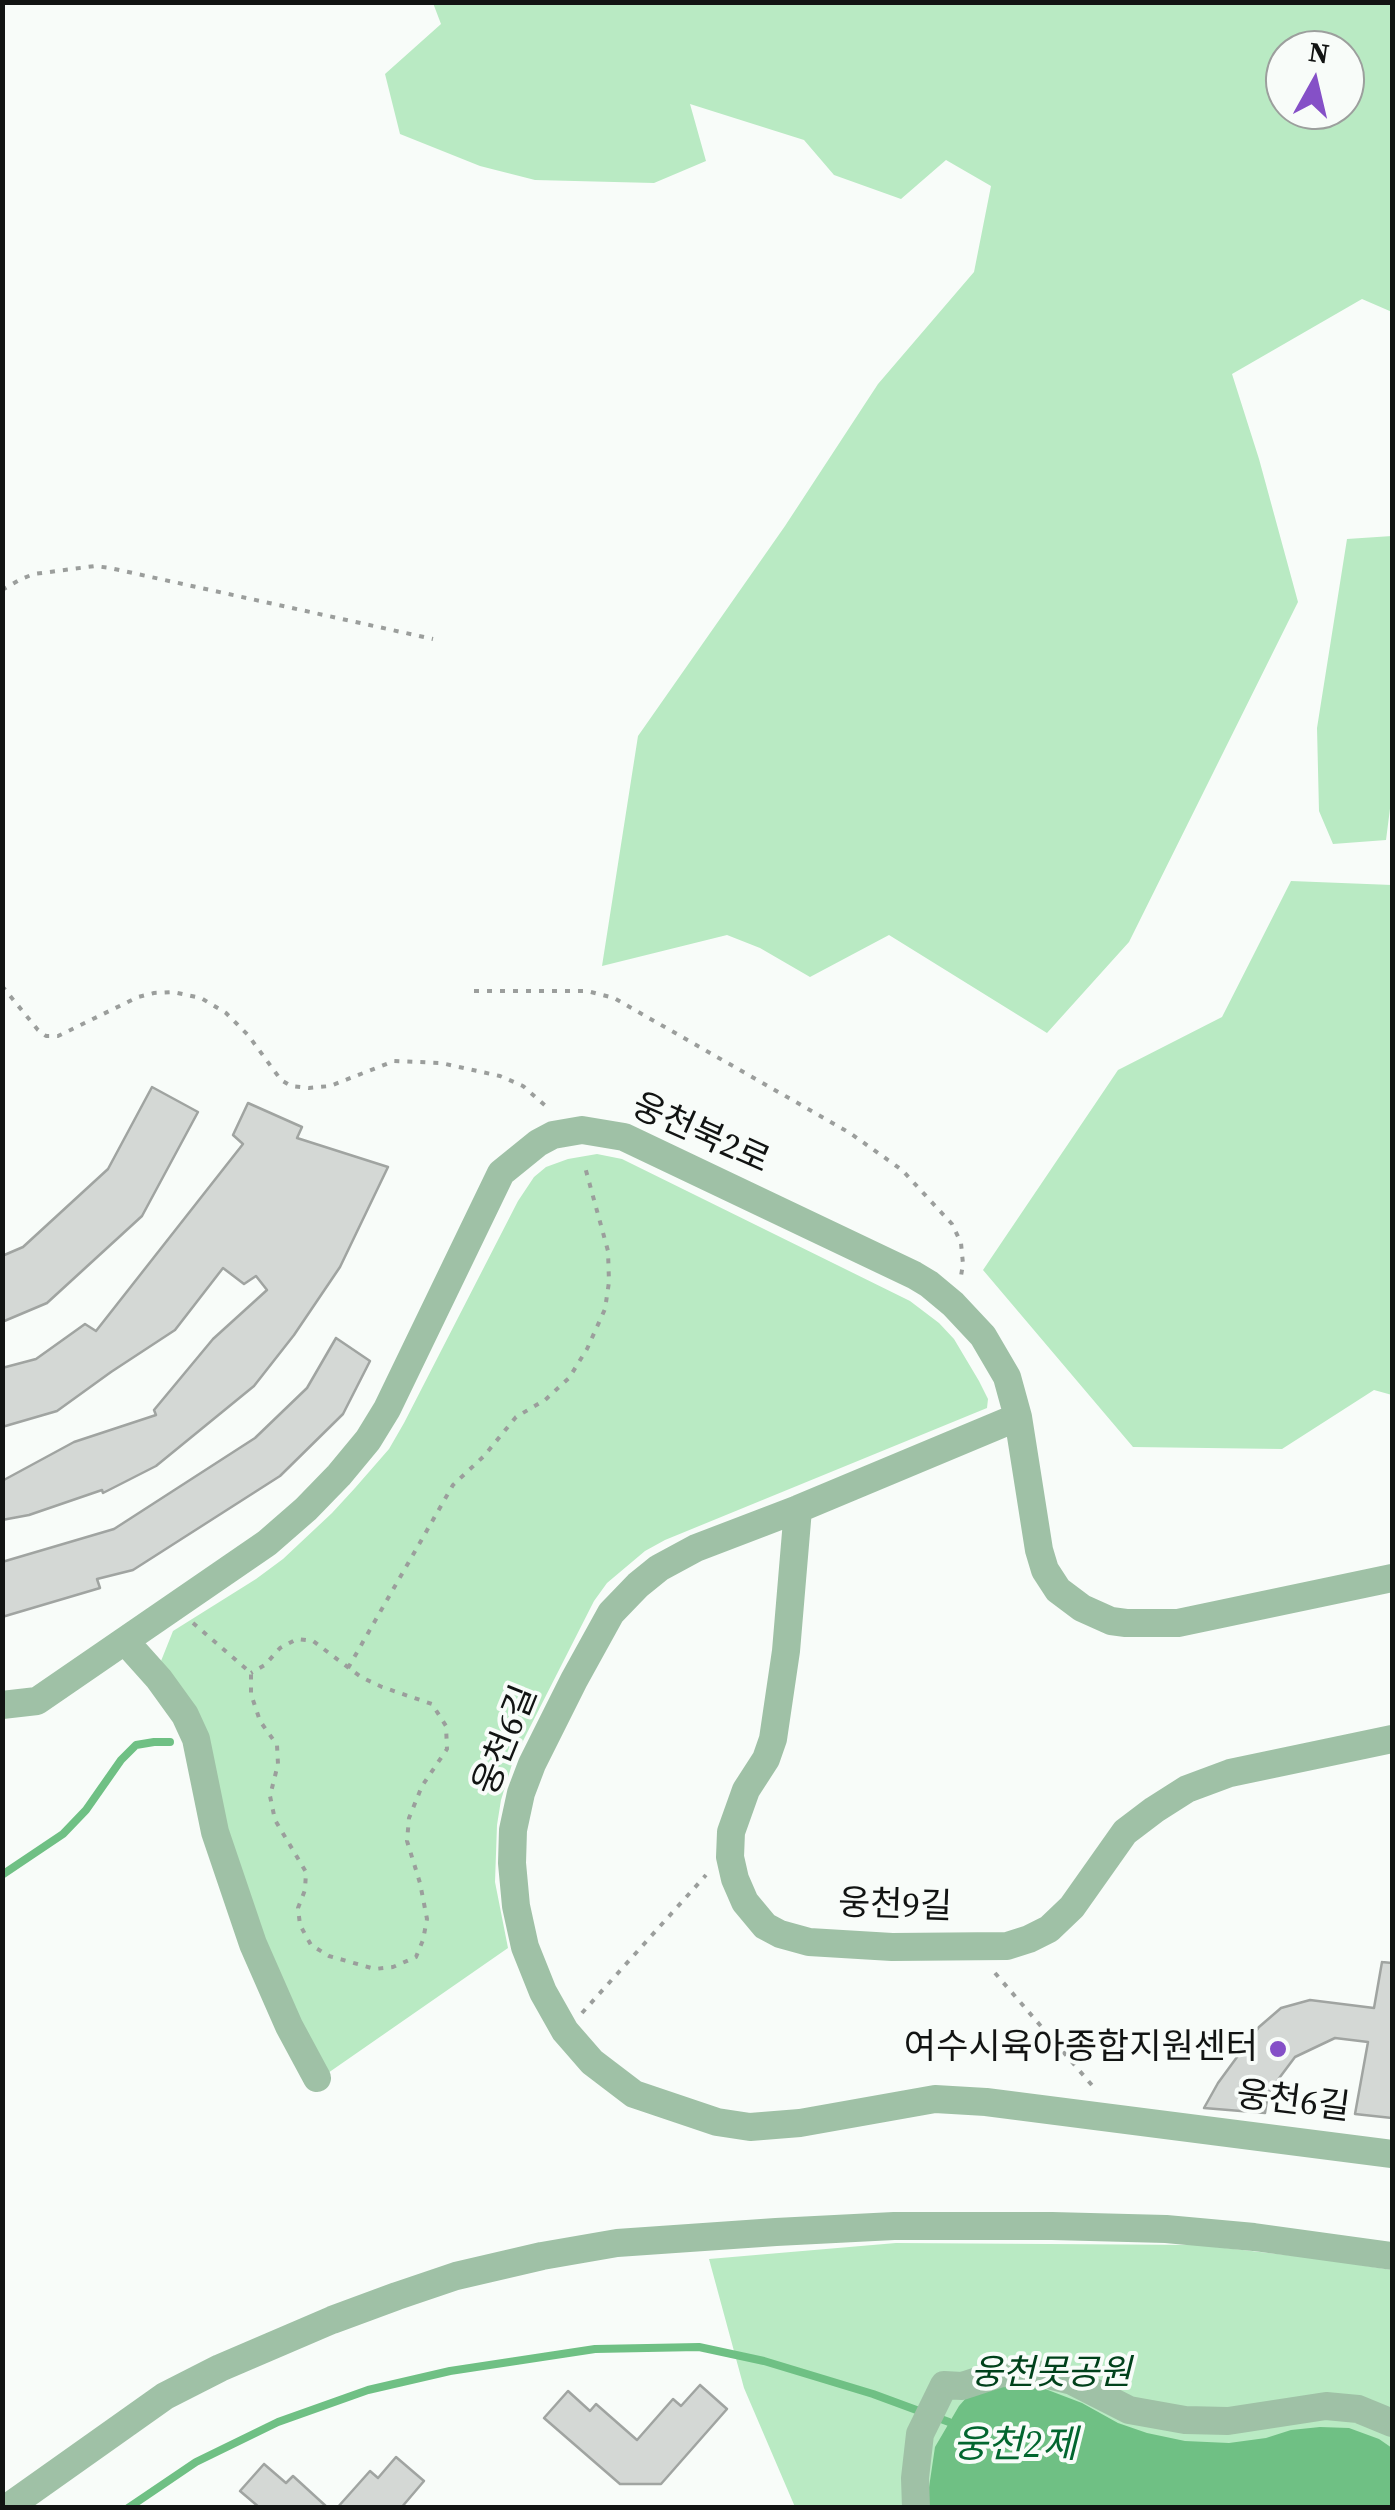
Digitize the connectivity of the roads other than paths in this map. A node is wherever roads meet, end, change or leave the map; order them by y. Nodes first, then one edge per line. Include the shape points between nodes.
1 (1018, 1417) junction
2 (798, 1509) junction
3 (1392, 1578) edge
4 (125, 1641) junction
5 (37, 1701) junction
6 (2, 1705) edge
7 (2, 1726) edge
8 (1392, 1739) edge
9 (318, 2078) dead end
10 (1392, 2154) edge
11 (1392, 2256) edge
12 (1392, 2423) edge
13 (7, 2508) edge
14 (916, 2508) edge

1 - 2 street, 웅천6길
1 - 3 street, 웅천북2로 via 1045,1570 1058,1590 1096,1615 1126,1623 1178,1623
1 - 4 street, 웅천북2로 via 1008,1377 991,1348 953,1304 914,1276 624,1138 595,1131 552,1136 502,1173 387,1408 339,1475 267,1543
2 - 8 street, 웅천9길 via 773,1738 731,1832 730,1857 744,1902 780,1934 892,1947 1007,1946 1029,1939 1072,1906 1125,1832 1186,1789 1230,1773
2 - 10 street, 웅천6길 via 696,1548 638,1585 612,1613 574,1680 521,1793 512,1863 525,1948 565,2031 592,2062 634,2094 750,2126 935,2099
4 - 5 street, 웅천북2로
4 - 9 street via 185,1715 196,1739 215,1832 254,1944
5 - 6 street, 웅천북2로
5 - 7 street
11 - 13 street via 1254,2236 1052,2226 776,2232 542,2256 397,2296 220,2368 165,2396
12 - 14 street via 1358,2409 1326,2406 1228,2421 1185,2420 1129,2410 1072,2381 1002,2373 944,2385 920,2434

